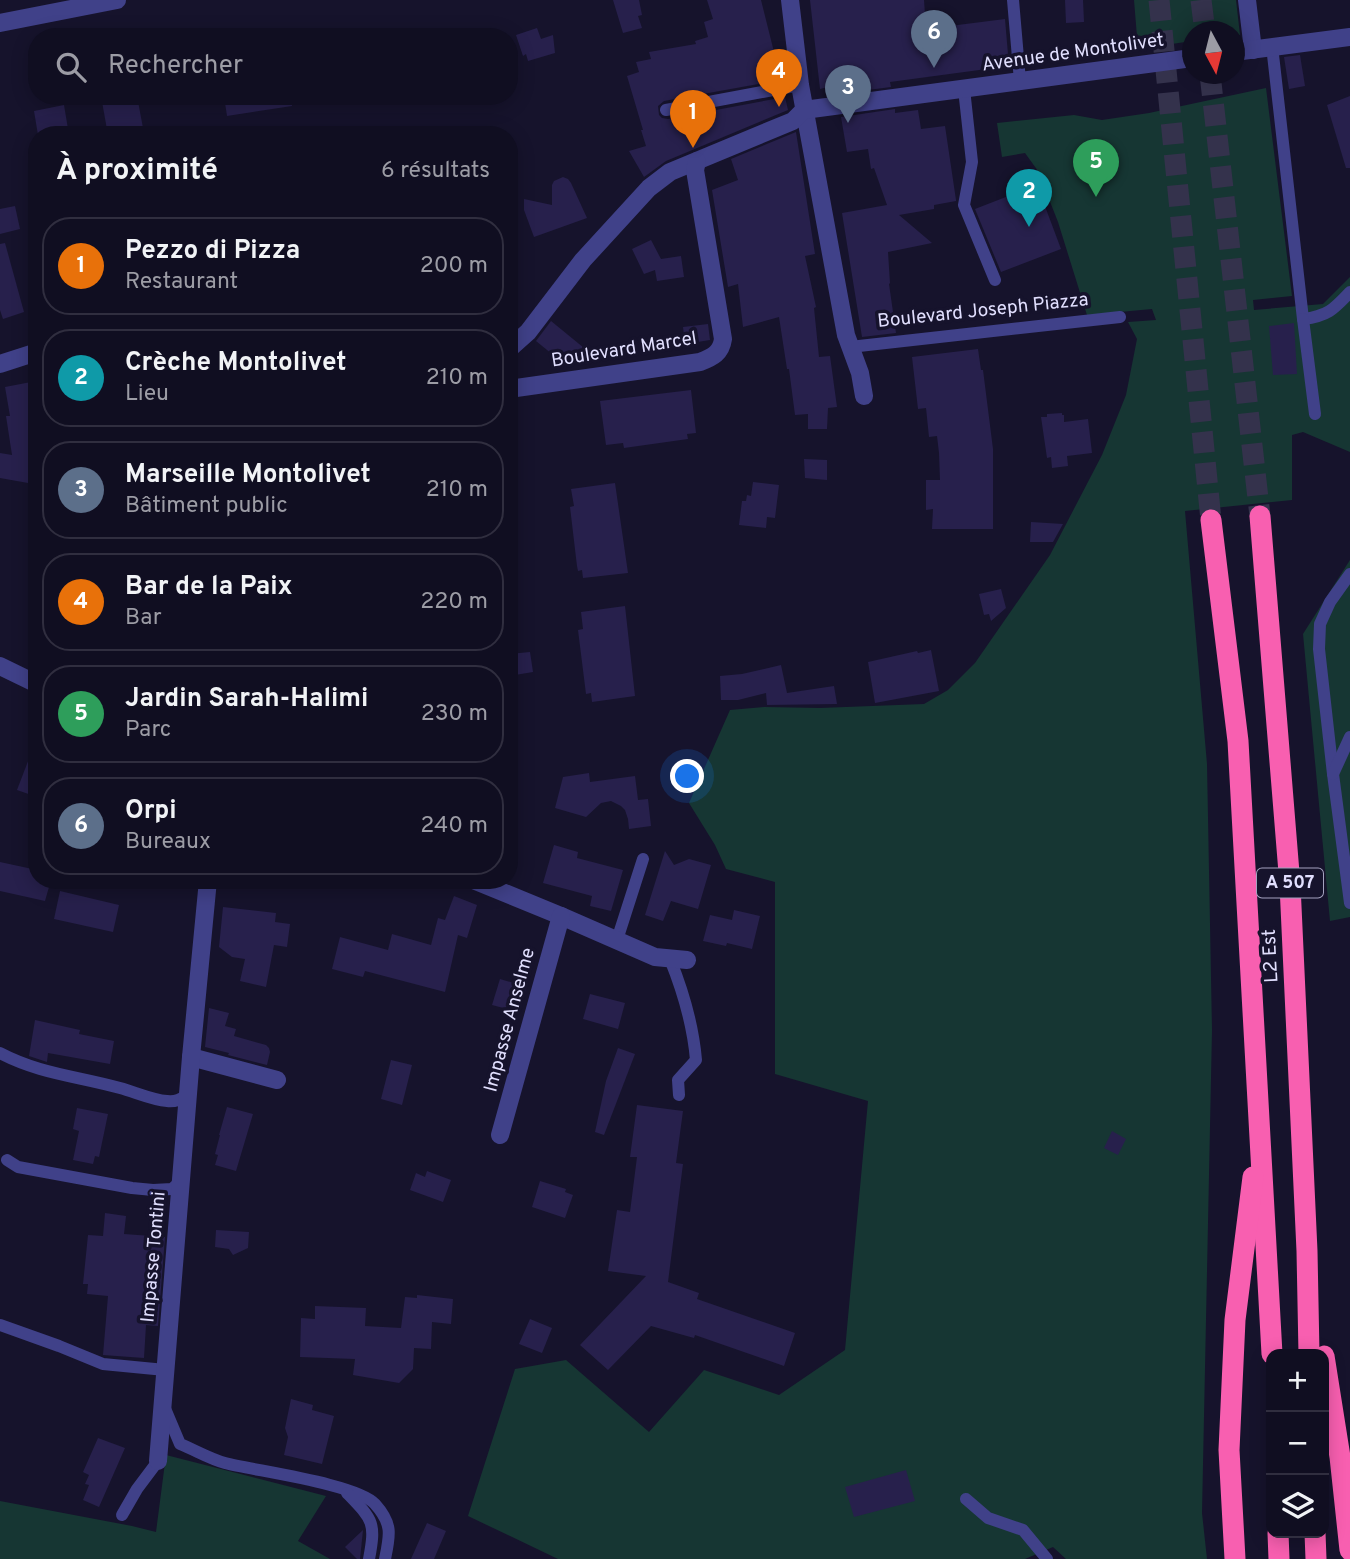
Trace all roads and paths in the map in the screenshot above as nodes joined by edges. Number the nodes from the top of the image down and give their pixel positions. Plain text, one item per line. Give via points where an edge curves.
1 (117, 0) edge
2 (790, 0) edge
3 (1013, 0) edge
4 (1247, 0) edge
5 (0, 23) edge
6 (1350, 37) edge
7 (1272, 46) junction
8 (1253, 50) junction
9 (1245, 51) edge
10 (1182, 59) edge
11 (1020, 81) junction
12 (800, 85) junction
13 (964, 89) junction
14 (666, 110) dead end
15 (804, 110) junction
16 (697, 161) junction
17 (995, 280) dead end
18 (1350, 292) edge
19 (1120, 317) dead end
20 (1303, 319) junction
21 (518, 341) edge
22 (850, 348) junction
23 (28, 355) edge
24 (0, 364) edge
25 (518, 388) edge
26 (864, 396) dead end
27 (1315, 414) dead end
28 (1260, 516) tunnel mouth
29 (1211, 520) tunnel mouth
30 (1350, 574) edge
31 (0, 666) edge
32 (28, 680) edge
33 (1350, 737) edge
34 (1333, 774) junction
35 (643, 859) dead end
36 (207, 889) edge
37 (495, 889) edge
38 (1350, 901) edge
39 (561, 916) junction
40 (617, 940) junction
41 (678, 960) joint
42 (0, 1053) edge
43 (191, 1057) junction
44 (278, 1080) dead end
45 (188, 1095) junction
46 (679, 1095) dead end
47 (1260, 1126) junction
48 (500, 1135) dead end
49 (7, 1160) dead end
50 (181, 1181) junction
51 (1307, 1251) junction
52 (0, 1325) edge
53 (1272, 1349) edge
54 (1309, 1349) edge
55 (1323, 1349) edge
56 (166, 1370) junction
57 (1329, 1387) edge
58 (163, 1402) junction
59 (158, 1461) joint
60 (342, 1488) junction
61 (966, 1499) dead end
62 (122, 1515) dead end
63 (1278, 1538) edge
64 (1315, 1538) edge
65 (1350, 1550) edge
66 (369, 1559) edge
67 (386, 1559) edge
68 (1047, 1559) edge
69 (1235, 1559) edge
70 (1279, 1559) edge
71 (1316, 1559) edge

1 - 5 street
2 - 12 street
3 - 11 lane
4 - 8 street
6 - 7 street
7 - 8 street
7 - 20 lane
8 - 9 street
10 - 11 street, Avenue de Montolivet
11 - 13 street, Avenue de Montolivet
12 - 14 lane
12 - 15 street
13 - 15 street, Avenue de Montolivet
13 - 17 lane via 972,162 964,205
15 - 16 street, Avenue de Montolivet via 793,121
15 - 22 street
16 - 21 street, Avenue de Montolivet via 670,172 649,188
16 - 25 street, Boulevard Marcel via 723,338 719,352 700,362
18 - 20 lane via 1328,313
19 - 22 lane, Boulevard Joseph Piazza
20 - 27 lane
22 - 26 street
23 - 24 street
28 - 51 highway, L2 Est / A 507 via 1290,884
29 - 47 highway, L2 Est / A 507 via 1238,741
30 - 34 lane via 1320,624
31 - 32 street
33 - 34 lane
34 - 38 lane
35 - 40 lane
36 - 43 street, Impasse Tontini
37 - 39 street
39 - 40 street
39 - 48 street, Impasse Anselme
40 - 41 street via 656,957
41 - 46 lane via 696,1060 678,1080
42 - 45 lane via 54,1074 166,1101
43 - 44 street
43 - 45 street, Impasse Tontini
45 - 50 street, Impasse Tontini
47 - 53 highway, L2 Est / A 507
47 - 69 highway via 1235,1320 1229,1450
49 - 50 lane via 18,1167 132,1188 172,1189
50 - 56 street, Impasse Tontini
51 - 54 highway, L2 Est / A 507
51 - 55 highway
52 - 56 lane via 103,1364
56 - 58 street, Impasse Tontini
57 - 65 highway
58 - 59 street, Impasse Tontini
58 - 60 lane via 180,1444 222,1462
59 - 62 lane
60 - 66 lane via 372,1522
60 - 67 lane via 373,1502 385,1518 390,1533
61 - 68 lane via 988,1518 1023,1530
63 - 70 highway
64 - 71 highway

